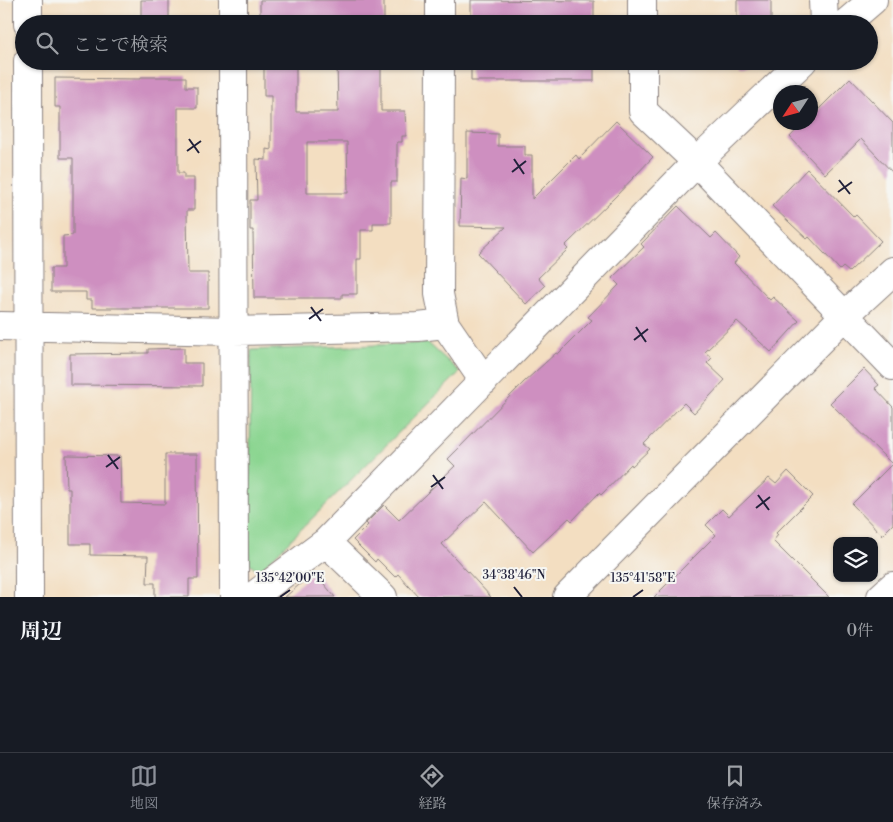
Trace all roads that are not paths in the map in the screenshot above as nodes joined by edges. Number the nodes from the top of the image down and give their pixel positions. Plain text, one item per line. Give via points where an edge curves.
1 (28, 0) edge
2 (233, 0) edge
3 (440, 0) edge
4 (642, 0) edge
5 (823, 0) edge
6 (873, 0) edge
7 (28, 15) edge
8 (233, 15) edge
9 (440, 15) edge
10 (642, 15) edge
11 (824, 15) edge
12 (856, 15) edge
13 (28, 70) edge
14 (233, 70) edge
15 (440, 70) edge
16 (643, 70) edge
17 (794, 70) edge
18 (697, 162) junction
19 (893, 271) edge
20 (844, 316) junction
21 (445, 324) junction
22 (0, 326) edge
23 (29, 326) junction
24 (233, 331) junction
25 (893, 366) edge
26 (484, 381) junction
27 (326, 542) junction
28 (893, 586) edge
29 (29, 597) edge
30 (234, 597) edge
31 (252, 597) edge
32 (382, 597) edge
33 (566, 597) edge
34 (881, 597) edge

1 - 7 street
2 - 8 street
3 - 9 street
4 - 10 street
5 - 11 street
6 - 12 street
13 - 23 street
14 - 24 street
15 - 21 street via 439,294
16 - 18 street via 644,111
17 - 18 street
18 - 20 street
18 - 26 street
19 - 20 street
20 - 25 street
20 - 33 street
21 - 24 street
21 - 26 street
22 - 23 street
23 - 24 street
23 - 29 street
24 - 30 street
26 - 27 street
27 - 31 street
27 - 32 street
28 - 34 street

